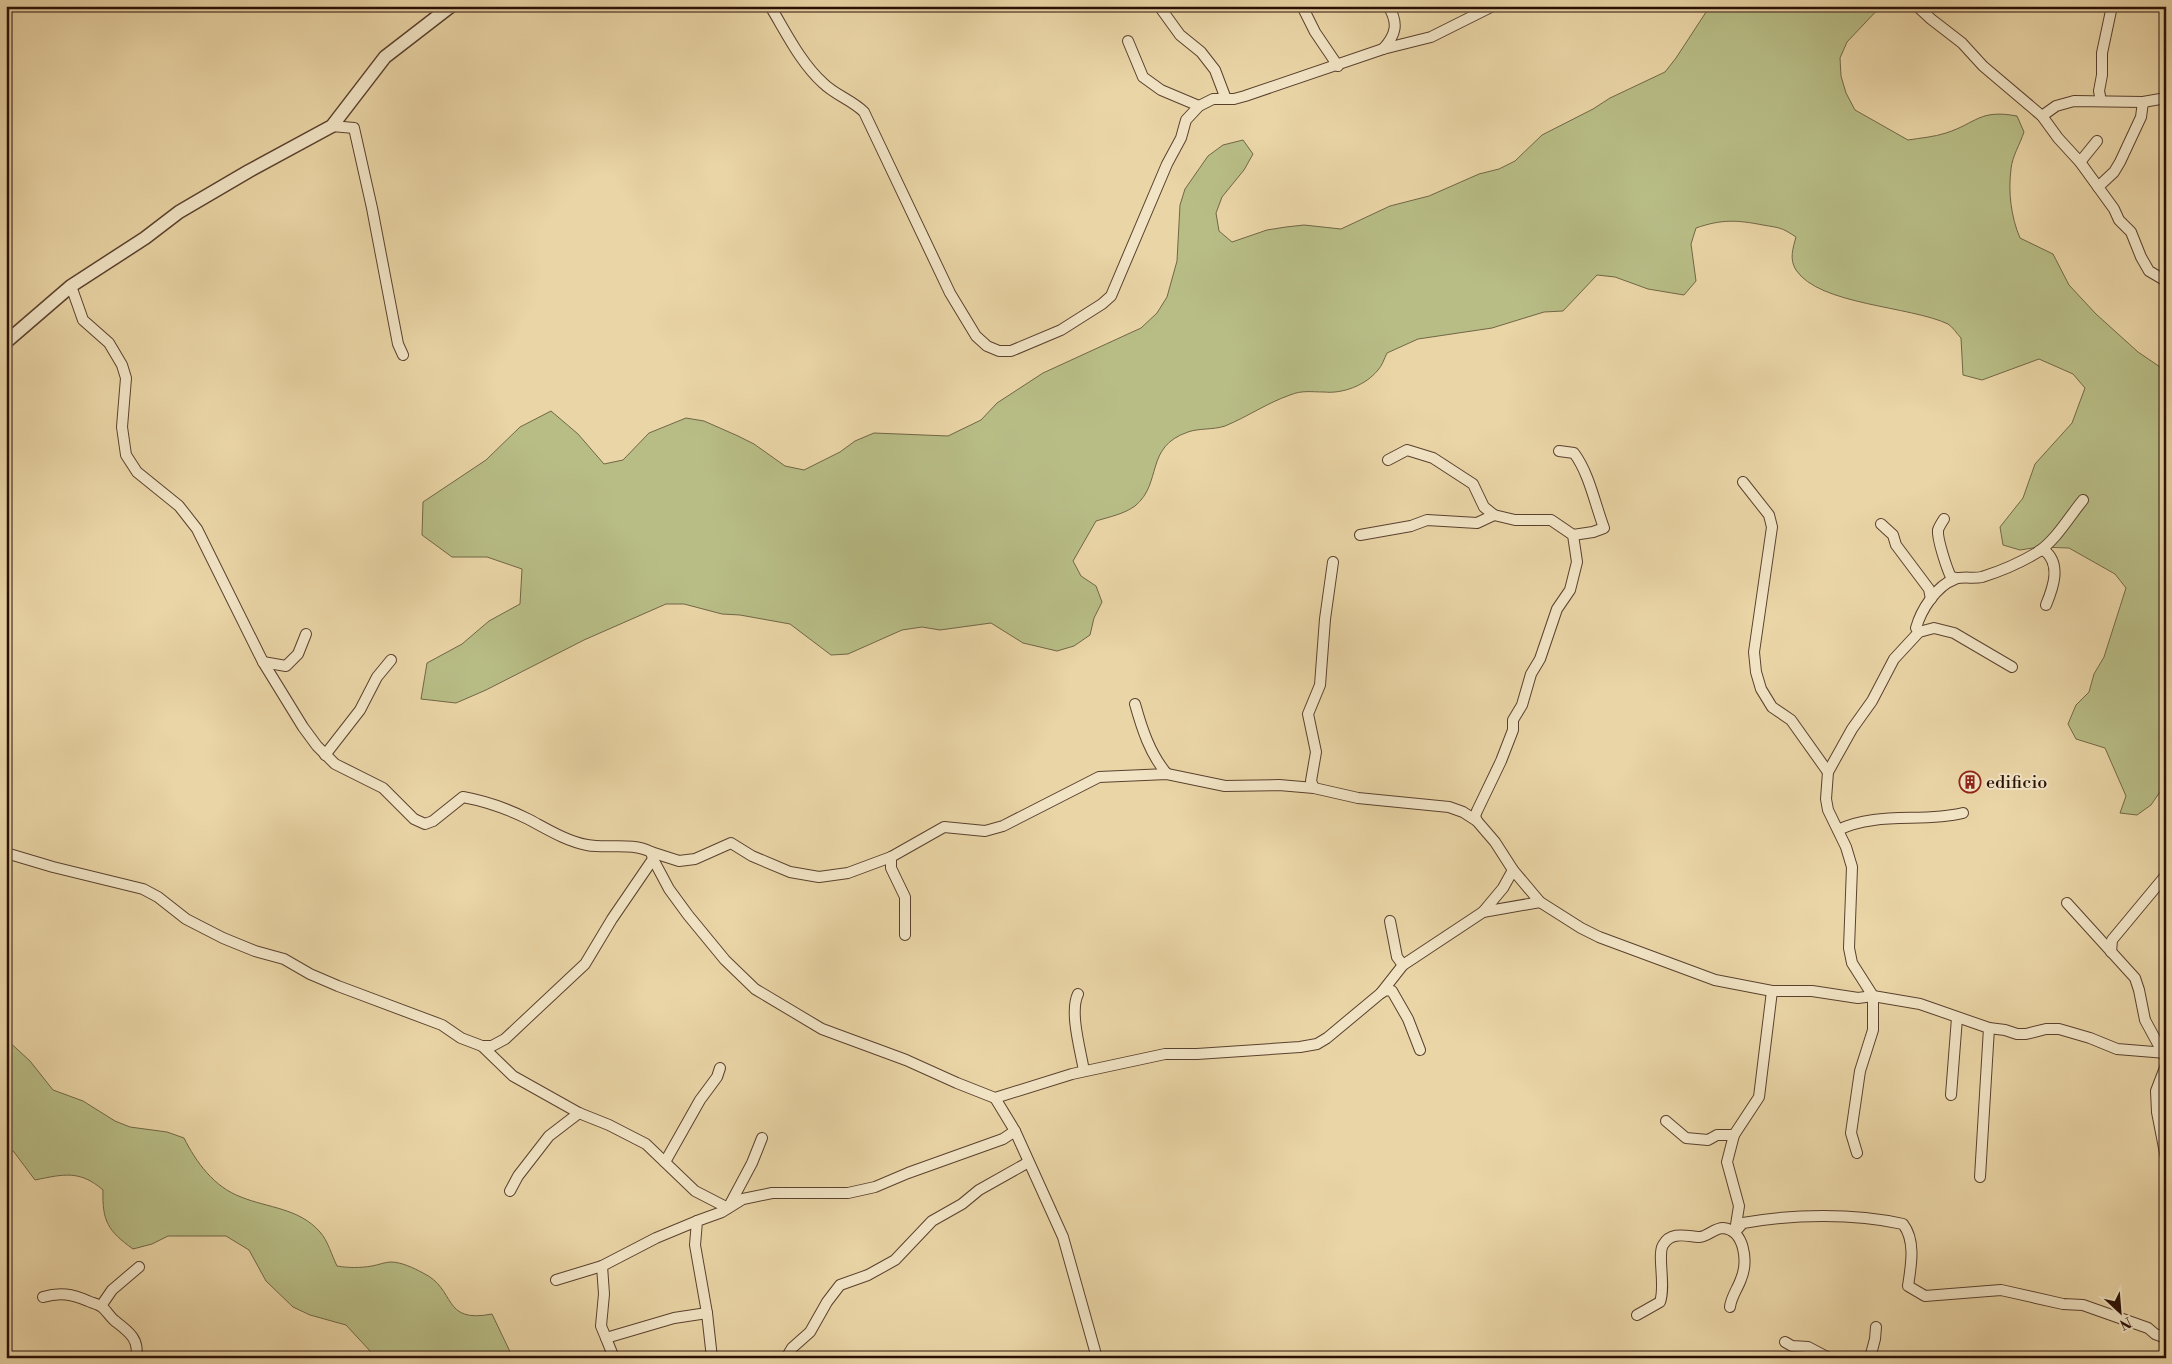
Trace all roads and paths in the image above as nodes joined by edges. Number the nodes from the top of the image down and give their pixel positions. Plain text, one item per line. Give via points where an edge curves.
1 (451, 6) edge
2 (770, 6) edge
3 (1159, 6) edge
4 (1302, 6) edge
5 (1388, 6) edge
6 (1493, 6) edge
7 (1917, 6) edge
8 (2112, 6) edge
9 (1128, 41) dead end
10 (1383, 49) junction
11 (1338, 66) junction
12 (2166, 98) edge
13 (1226, 99) junction
14 (2101, 101) junction
15 (2143, 102) junction
16 (1199, 106) junction
17 (2042, 116) junction
18 (332, 126) junction
19 (2097, 140) dead end
20 (2080, 162) junction
21 (2098, 188) junction
22 (2166, 281) edge
23 (71, 286) junction
24 (6, 342) edge
25 (403, 355) dead end
26 (1559, 451) dead end
27 (1388, 460) dead end
28 (1743, 482) dead end
29 (2083, 500) dead end
30 (1494, 515) junction
31 (1944, 519) dead end
32 (1881, 524) dead end
33 (1360, 535) dead end
34 (1573, 535) junction
35 (2039, 551) junction
36 (1333, 562) dead end
37 (1956, 578) junction
38 (1931, 599) junction
39 (2046, 605) dead end
40 (1919, 632) junction
41 (306, 634) dead end
42 (391, 660) dead end
43 (263, 662) junction
44 (2012, 667) dead end
45 (1134, 704) dead end
46 (325, 755) junction
47 (1828, 772) junction
48 (1167, 774) junction
49 (1314, 788) junction
50 (1963, 813) dead end
51 (1476, 821) junction
52 (1838, 830) junction
53 (6, 853) edge
54 (652, 856) junction
55 (891, 857) junction
56 (1513, 870) junction
57 (2166, 875) edge
58 (1540, 902) junction
59 (2067, 903) dead end
60 (1482, 912) junction
61 (1390, 921) dead end
62 (905, 935) dead end
63 (2111, 952) junction
64 (1404, 965) junction
65 (1772, 991) junction
66 (1381, 993) junction
67 (1078, 994) dead end
68 (1873, 996) junction
69 (1957, 1018) junction
70 (1989, 1028) junction
71 (482, 1046) junction
72 (1420, 1050) dead end
73 (2164, 1055) edge
74 (2166, 1065) edge
75 (720, 1068) dead end
76 (1084, 1071) junction
77 (1951, 1095) dead end
78 (995, 1098) junction
79 (579, 1113) junction
80 (1666, 1121) dead end
81 (1015, 1131) junction
82 (1734, 1135) junction
83 (762, 1138) dead end
84 (1857, 1153) dead end
85 (2166, 1158) edge
86 (665, 1162) junction
87 (1027, 1163) junction
88 (1980, 1177) dead end
89 (510, 1191) dead end
90 (728, 1208) junction
91 (697, 1221) junction
92 (1734, 1232) junction
93 (139, 1266) dead end
94 (602, 1266) junction
95 (556, 1280) dead end
96 (43, 1297) dead end
97 (100, 1306) junction
98 (1730, 1307) dead end
99 (707, 1312) junction
100 (1637, 1316) dead end
101 (1876, 1327) dead end
102 (606, 1338) junction
103 (2166, 1338) edge
104 (1785, 1342) dead end
105 (136, 1358) edge
106 (614, 1358) edge
107 (712, 1358) edge
108 (786, 1358) edge
109 (1097, 1358) edge
110 (1829, 1358) edge
111 (1870, 1358) edge

1 - 18 street via 385,57
2 - 16 street via 809,70 838,96 864,112 950,294 976,336 999,351 1011,351 1061,330 1110,296 1167,164 1182,138 1186,120
3 - 13 street via 1180,35 1216,70
4 - 11 street
5 - 10 street via 1396,21 1395,30 1392,40
6 - 10 street via 1431,37
7 - 17 street
8 - 14 street via 2102,53
9 - 16 street via 1143,76 1161,90
10 - 11 street
11 - 13 street
12 - 15 street
13 - 16 street via 1213,99
14 - 15 street
14 - 17 street via 2074,101 2056,106
15 - 21 street via 2141,117 2120,162
17 - 20 street
18 - 23 street via 179,212
18 - 25 street via 354,128 398,344
19 - 20 street
20 - 21 street
21 - 22 street via 2131,232 2149,271
23 - 24 street
23 - 43 street via 83,320 109,344 122,365 126,378 122,427 126,455 137,472 179,506 197,529
26 - 34 street via 1574,453 1583,466 1604,528
27 - 30 street via 1407,450 1433,458 1473,484 1484,507
28 - 47 street via 1769,515 1772,527 1754,652 1756,672 1761,689 1772,707 1791,720
29 - 35 street
30 - 33 street via 1477,523 1427,520
30 - 34 street via 1515,520 1551,520
31 - 37 street via 1938,530 1941,546 1951,577
32 - 38 street via 1893,535 1896,545 1929,589
34 - 51 street via 1577,562 1570,590 1557,609 1522,705 1513,720 1513,730 1501,761 1475,816
35 - 37 street via 2012,566 1979,578
35 - 39 street via 2048,553 2055,574
36 - 49 street via 1320,685 1308,714 1316,752
37 - 38 street
38 - 40 street via 1919,618 1916,628
40 - 44 street via 1934,628 1954,633
40 - 47 street via 1894,659
41 - 43 street via 298,654 286,666
42 - 46 street via 377,677 360,710
43 - 46 street via 303,727
45 - 48 street via 1142,731
46 - 54 street via 334,764 383,788 414,819 425,824 463,797 483,801 526,818 569,840 588,845 642,848
47 - 52 street via 1826,799
48 - 49 street via 1225,786
48 - 55 street via 1099,777 1003,826 985,831 944,827
49 - 51 street via 1358,798 1449,808
50 - 52 street via 1946,818 1904,817 1848,825
51 - 56 street via 1495,842
52 - 68 street via 1852,867 1849,948 1852,963
53 - 71 street via 143,889 186,919 223,938 442,1025 461,1038
54 - 55 street via 679,861 695,859 731,843 790,872 819,877 848,874
54 - 71 street via 585,964 505,1039 492,1046
54 - 78 street via 688,915 725,960 755,989 822,1028
55 - 62 street via 891,868 905,897
56 - 58 street
56 - 60 street via 1503,888
57 - 63 street via 2112,940
58 - 60 street
58 - 65 street via 1599,937 1715,980
59 - 63 street
60 - 64 street
61 - 64 street via 1397,957
63 - 73 street via 2134,978 2145,1020
64 - 66 street
65 - 68 street via 1812,991 1858,998
65 - 82 street via 1759,1097
66 - 72 street via 1392,991
66 - 76 street via 1317,1044 1165,1054
67 - 76 street via 1076,1026
68 - 69 street via 1920,1004
68 - 84 street via 1873,1030 1860,1071 1851,1133
69 - 70 street
69 - 77 street
70 - 73 street via 2026,1034 2059,1029 2117,1049
70 - 88 street
71 - 79 street via 513,1076
74 - 85 street via 2156,1091
75 - 86 street
76 - 78 street
78 - 81 street
79 - 86 street via 646,1144
79 - 89 street via 549,1136
80 - 82 street via 1686,1138 1708,1140 1718,1135
81 - 87 street
81 - 90 street via 1003,1139 875,1187 848,1193 772,1193 743,1199
82 - 92 street via 1727,1162 1739,1206
83 - 90 street
86 - 90 street via 695,1191
87 - 108 street via 932,1221 896,1260 840,1285 810,1332
87 - 109 street via 1063,1237
90 - 91 street
91 - 94 street
91 - 99 street via 695,1245
92 - 98 street via 1741,1241 1744,1268
92 - 100 street via 1720,1228 1700,1238 1679,1234 1665,1242 1662,1246 1660,1302
92 - 103 street via 1743,1223 1770,1218 1840,1217 1903,1224 1909,1232 1912,1265 1908,1286 1925,1296 2000,1290 2062,1304 2083,1305 2148,1328
93 - 97 street via 112,1290
94 - 95 street
94 - 102 street via 601,1326
96 - 97 street via 65,1294
97 - 105 street via 135,1339
99 - 102 street
99 - 107 street
101 - 111 street
102 - 106 street
104 - 110 street via 1808,1347

